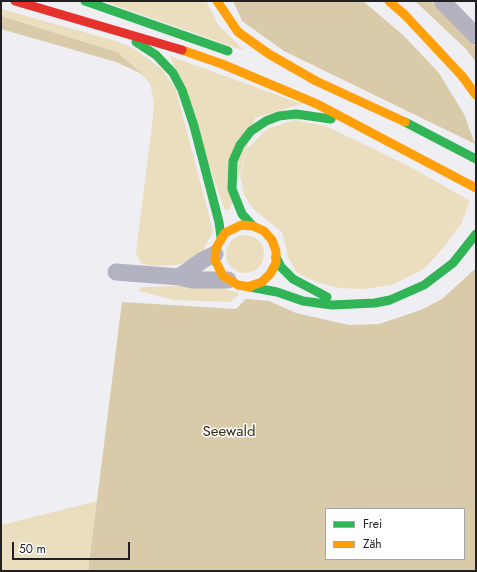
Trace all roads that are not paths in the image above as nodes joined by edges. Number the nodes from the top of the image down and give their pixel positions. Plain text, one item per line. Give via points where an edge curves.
1 (15, 1) edge
2 (85, 1) edge
3 (217, 1) edge
4 (389, 1) edge
5 (442, 1) edge
6 (82, 21) junction
7 (476, 36) edge
8 (236, 54) dead end
9 (272, 67) dead end
10 (316, 81) junction
11 (476, 95) edge
12 (396, 146) junction
13 (476, 159) edge
14 (476, 188) edge
15 (253, 226) junction
16 (476, 234) edge
17 (221, 237) junction
18 (215, 254) junction
19 (276, 257) junction
20 (116, 272) dead end
21 (179, 276) junction
22 (228, 280) junction
23 (250, 286) junction
24 (345, 305) junction

1 - 6 main road
2 - 8 main road
3 - 10 main road via 238,32 269,54
4 - 11 main road via 462,76
5 - 7 street
6 - 12 main road via 156,41 222,64 318,104
6 - 17 main road via 140,44 156,55 173,73 182,90 194,126
9 - 10 main road
10 - 13 main road via 415,126
12 - 14 main road
12 - 15 main road via 336,120 316,115 296,114 266,121 251,131 240,145 233,161 232,189 242,214
15 - 17 main road via 236,227
15 - 19 main road via 264,231 272,240
16 - 24 main road via 466,250 453,263 424,285 390,300
17 - 18 main road
18 - 21 street
18 - 22 main road via 217,266
19 - 23 main road via 274,269 266,278
19 - 24 main road via 281,267 293,279
20 - 21 street
21 - 22 street via 192,280
22 - 23 main road via 238,285
23 - 24 main road via 303,301

